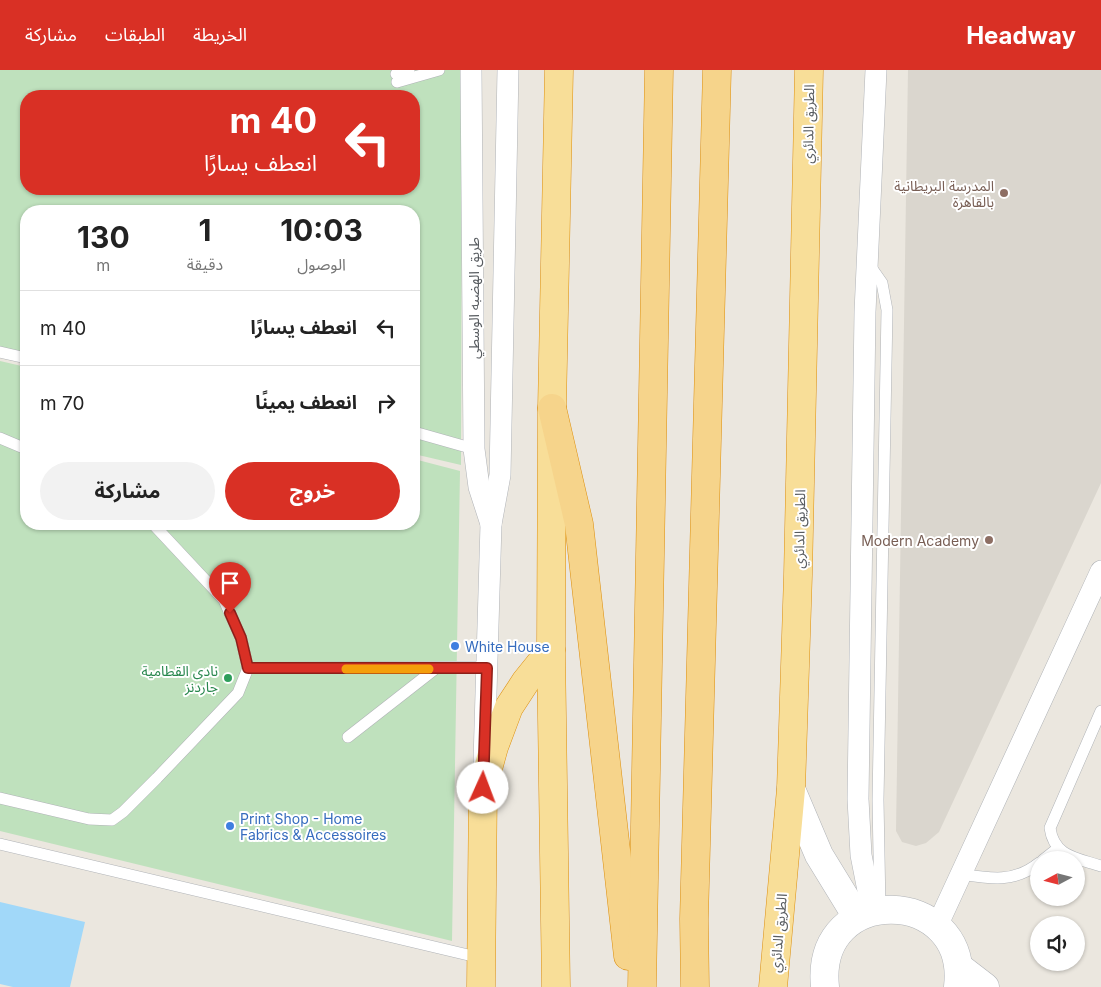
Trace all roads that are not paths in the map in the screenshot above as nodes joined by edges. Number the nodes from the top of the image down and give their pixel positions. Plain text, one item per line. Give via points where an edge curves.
1 (409, 70) edge
2 (439, 70) edge
3 (471, 70) edge
4 (508, 70) edge
5 (559, 70) edge
6 (659, 70) edge
7 (716, 70) edge
8 (809, 70) edge
9 (876, 70) edge
10 (866, 261) junction
11 (0, 352) edge
12 (20, 357) edge
13 (552, 408) junction
14 (420, 434) edge
15 (0, 438) edge
16 (863, 443) junction
17 (886, 443) junction
18 (20, 446) edge
19 (474, 449) junction
20 (491, 524) junction
21 (159, 530) edge
22 (861, 557) junction
23 (884, 557) junction
24 (1101, 571) edge
25 (551, 650) junction
26 (248, 668) junction
27 (487, 668) junction
28 (435, 669) junction
29 (1101, 711) edge
30 (348, 736) dead end
31 (483, 788) junction
32 (791, 789) junction
33 (0, 798) edge
34 (0, 844) edge
35 (1057, 849) junction
36 (1054, 851) edge
37 (1101, 866) edge
38 (1030, 869) edge
39 (961, 874) junction
40 (869, 912) junction
41 (937, 926) junction
42 (481, 958) junction
43 (958, 977) edge
44 (481, 987) edge
45 (556, 987) edge
46 (632, 987) edge
47 (642, 987) edge
48 (695, 987) edge
49 (773, 987) edge
50 (825, 987) edge
51 (985, 987) edge

1 - 2 lane via 396,78
3 - 19 street, طريق الهضبه الوسطي
4 - 20 street, طريق الهضبه الوسطي via 500,475
5 - 13 highway
6 - 47 highway
7 - 48 highway via 694,919
8 - 32 highway, الطريق الدائري
9 - 10 street
10 - 16 street
10 - 17 lane via 882,282 885,294
11 - 12 lane
13 - 25 highway
13 - 46 highway via 579,524
14 - 19 lane
15 - 18 lane
16 - 17 lane
16 - 22 street
17 - 23 lane
19 - 20 street, طريق الهضبه الوسطي via 479,488
20 - 27 street, طريق الهضبه الوسطي
21 - 26 lane via 224,600 241,638
22 - 23 lane
22 - 40 street via 858,808
23 - 40 lane via 878,800
24 - 39 street
25 - 31 highway via 509,707
25 - 45 highway
26 - 28 lane
26 - 33 lane via 238,693 112,820 89,819
27 - 28 lane
27 - 31 street, طريق الهضبه الوسطي
28 - 30 lane
29 - 35 lane via 1050,828
31 - 42 highway
32 - 40 street via 819,855
32 - 49 highway, الطريق الدائري
34 - 42 lane
35 - 36 lane
35 - 37 lane
38 - 39 lane via 1006,879 992,880
39 - 41 street
40 - 41 street via 902,909
40 - 50 street via 840,932 829,950 824,972
41 - 43 street via 952,947
42 - 44 highway
43 - 51 street

